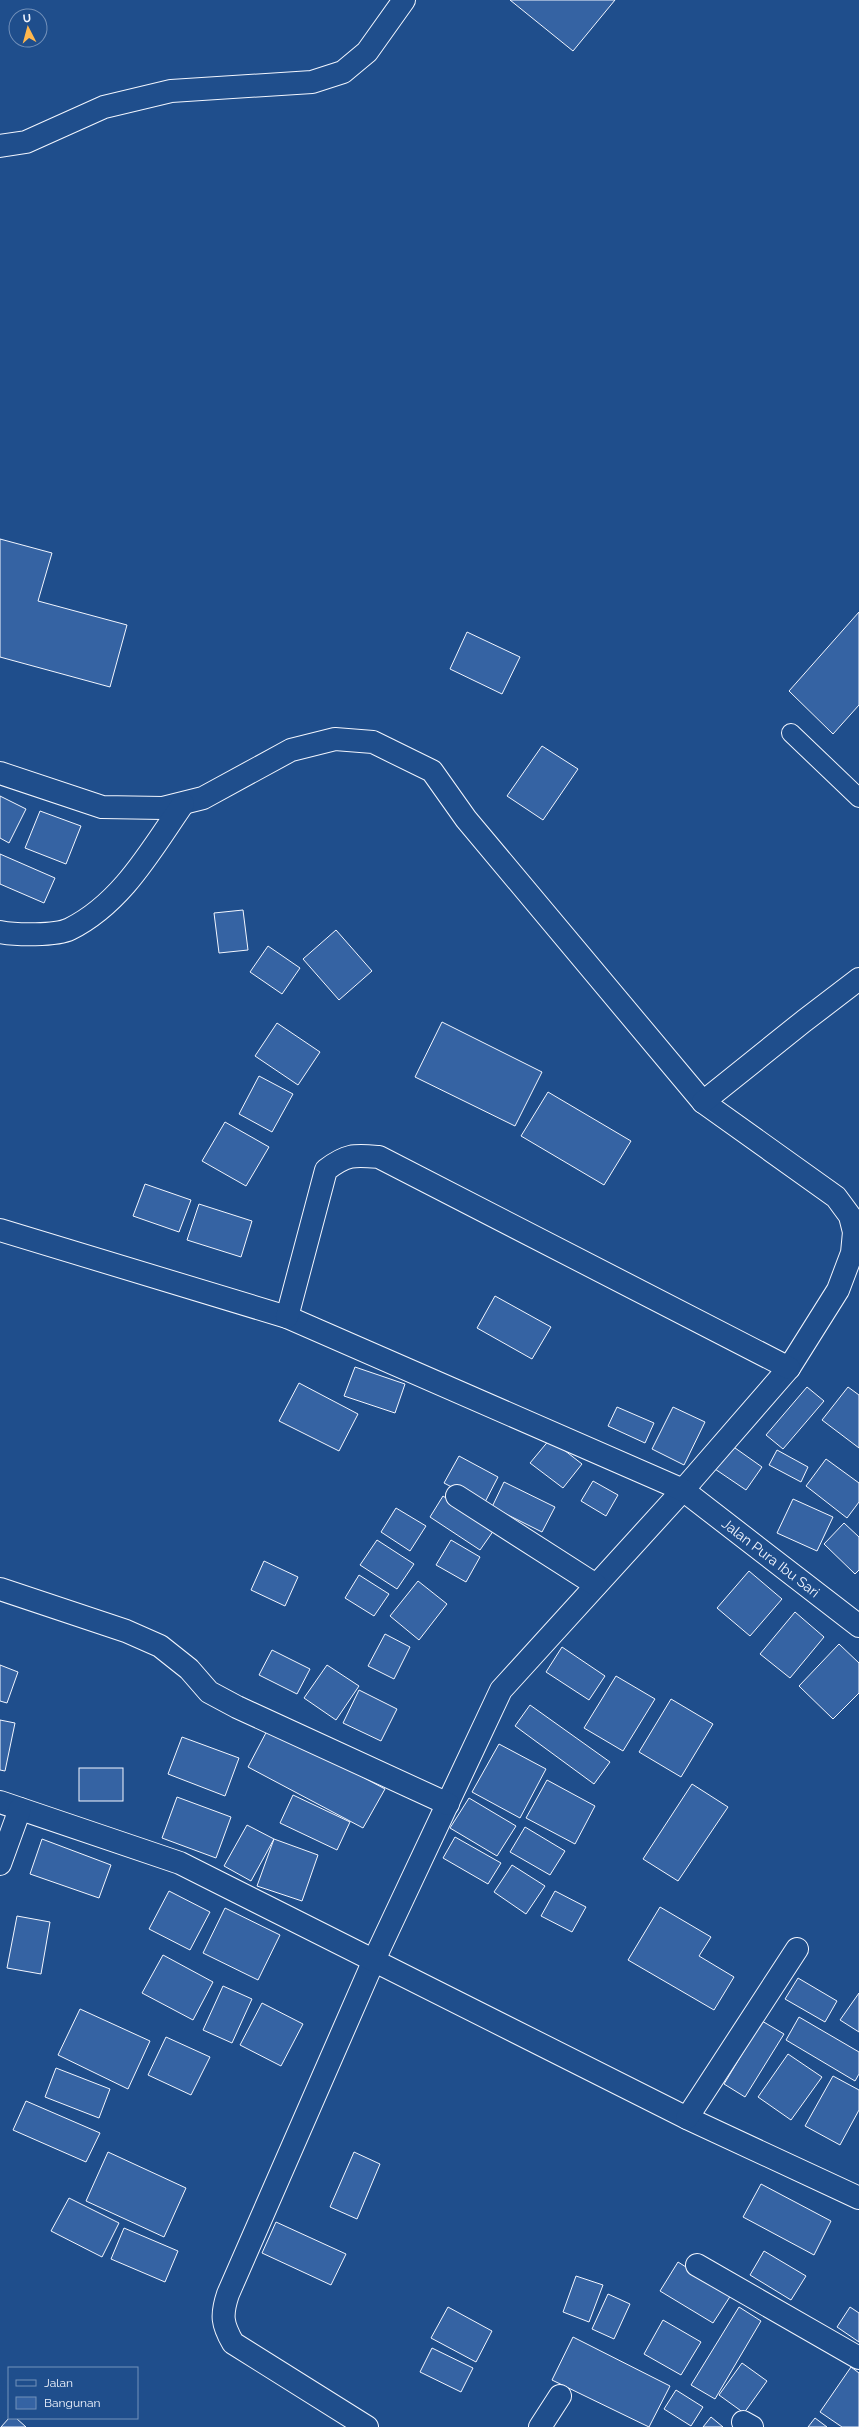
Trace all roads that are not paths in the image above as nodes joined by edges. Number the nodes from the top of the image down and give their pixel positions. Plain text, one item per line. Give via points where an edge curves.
1 (404, 0) edge
2 (0, 146) edge
3 (791, 733) dead end
4 (0, 773) edge
5 (859, 798) edge
6 (183, 804) junction
7 (0, 932) edge
8 (859, 979) edge
9 (703, 1102) junction
10 (0, 1230) edge
11 (287, 1317) junction
12 (789, 1368) junction
13 (684, 1490) junction
14 (457, 1496) dead end
15 (596, 1585) junction
16 (0, 1589) edge
17 (859, 1626) edge
18 (0, 1802) edge
19 (448, 1804) junction
20 (20, 1809) junction
21 (0, 1864) edge
22 (798, 1949) dead end
23 (374, 1960) junction
24 (687, 2118) junction
25 (859, 2198) edge
26 (697, 2265) dead end
27 (859, 2358) edge
28 (560, 2396) dead end
29 (367, 2427) edge
30 (540, 2427) edge

1 - 2 street via 367,52 343,72 312,82 171,92 104,107 26,142
3 - 5 lane
4 - 6 street via 102,807 163,808
6 - 7 street via 132,879 100,910 68,930 17,936
6 - 9 street via 203,798 291,750 335,739 373,742 432,771 466,819
8 - 9 street
9 - 12 street via 836,1197 850,1216 854,1232 852,1253 838,1290
10 - 11 street, Jalan Pura Ibu Sari
11 - 12 street via 326,1170 342,1158 354,1155 379,1158
11 - 13 street, Jalan Pura Ibu Sari
12 - 13 street
13 - 15 street
13 - 17 street, Jalan Pura Ibu Sari
14 - 15 street
15 - 19 street via 501,1690
16 - 19 street via 126,1631 160,1646 190,1669 209,1692
18 - 20 street
19 - 23 street
20 - 21 street
20 - 23 street via 180,1864
22 - 24 street
23 - 24 street
23 - 29 street via 223,2310 225,2329 234,2343
24 - 25 street
26 - 27 street
28 - 30 street

